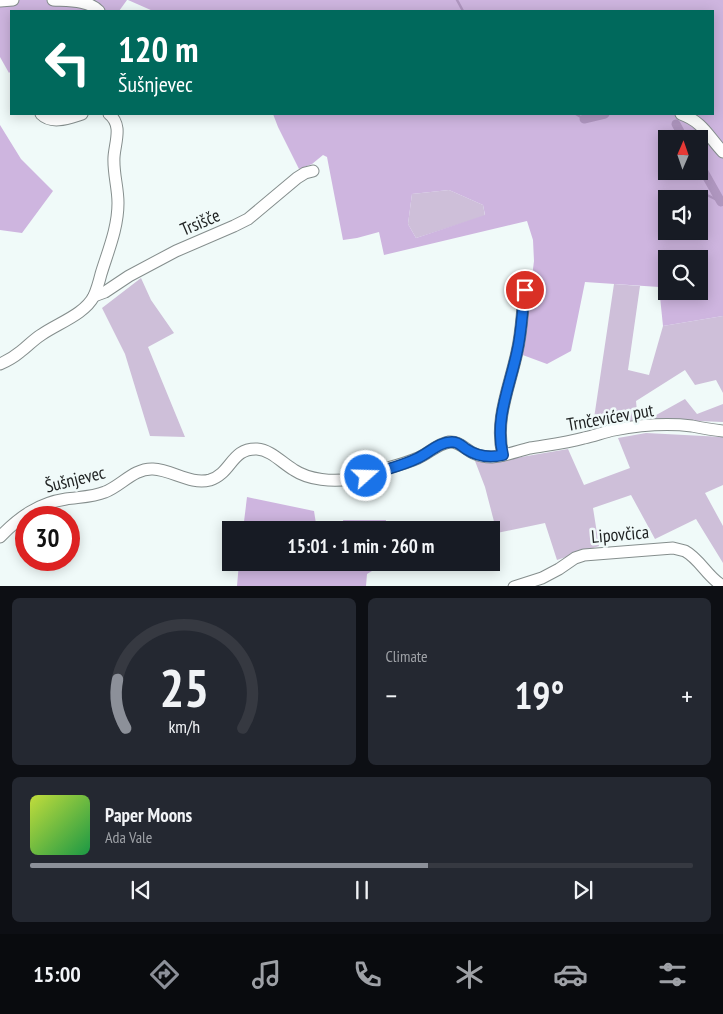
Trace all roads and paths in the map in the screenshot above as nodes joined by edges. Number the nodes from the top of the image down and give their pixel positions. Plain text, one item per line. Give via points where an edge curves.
1 (13, 0) edge
2 (52, 0) edge
3 (0, 2) edge
4 (98, 10) edge
5 (42, 115) edge
6 (79, 115) edge
7 (110, 115) edge
8 (684, 115) edge
9 (723, 152) edge
10 (313, 171) dead end
11 (525, 290) dead end
12 (94, 296) junction
13 (0, 364) edge
14 (723, 431) edge
15 (503, 455) junction
16 (0, 537) edge
17 (514, 586) edge
18 (723, 586) edge

1 - 3 street
2 - 4 street via 88,3
5 - 6 street via 56,120
7 - 12 street via 118,132 114,170 118,209 111,245
8 - 9 street via 703,128
10 - 12 street, Trsišče via 297,178 248,219 176,251
11 - 15 street via 521,334 501,418
12 - 13 street via 80,311
14 - 15 street, Trnčevićev put via 679,425 647,425
15 - 16 street, Šušnjevec via 479,456 450,442 366,476 330,480 299,473 266,451 248,450 235,457 223,473 209,480 192,480 146,469 104,493 46,503 30,510
17 - 18 street, Lipovčica via 542,578 584,555 674,548 685,552

